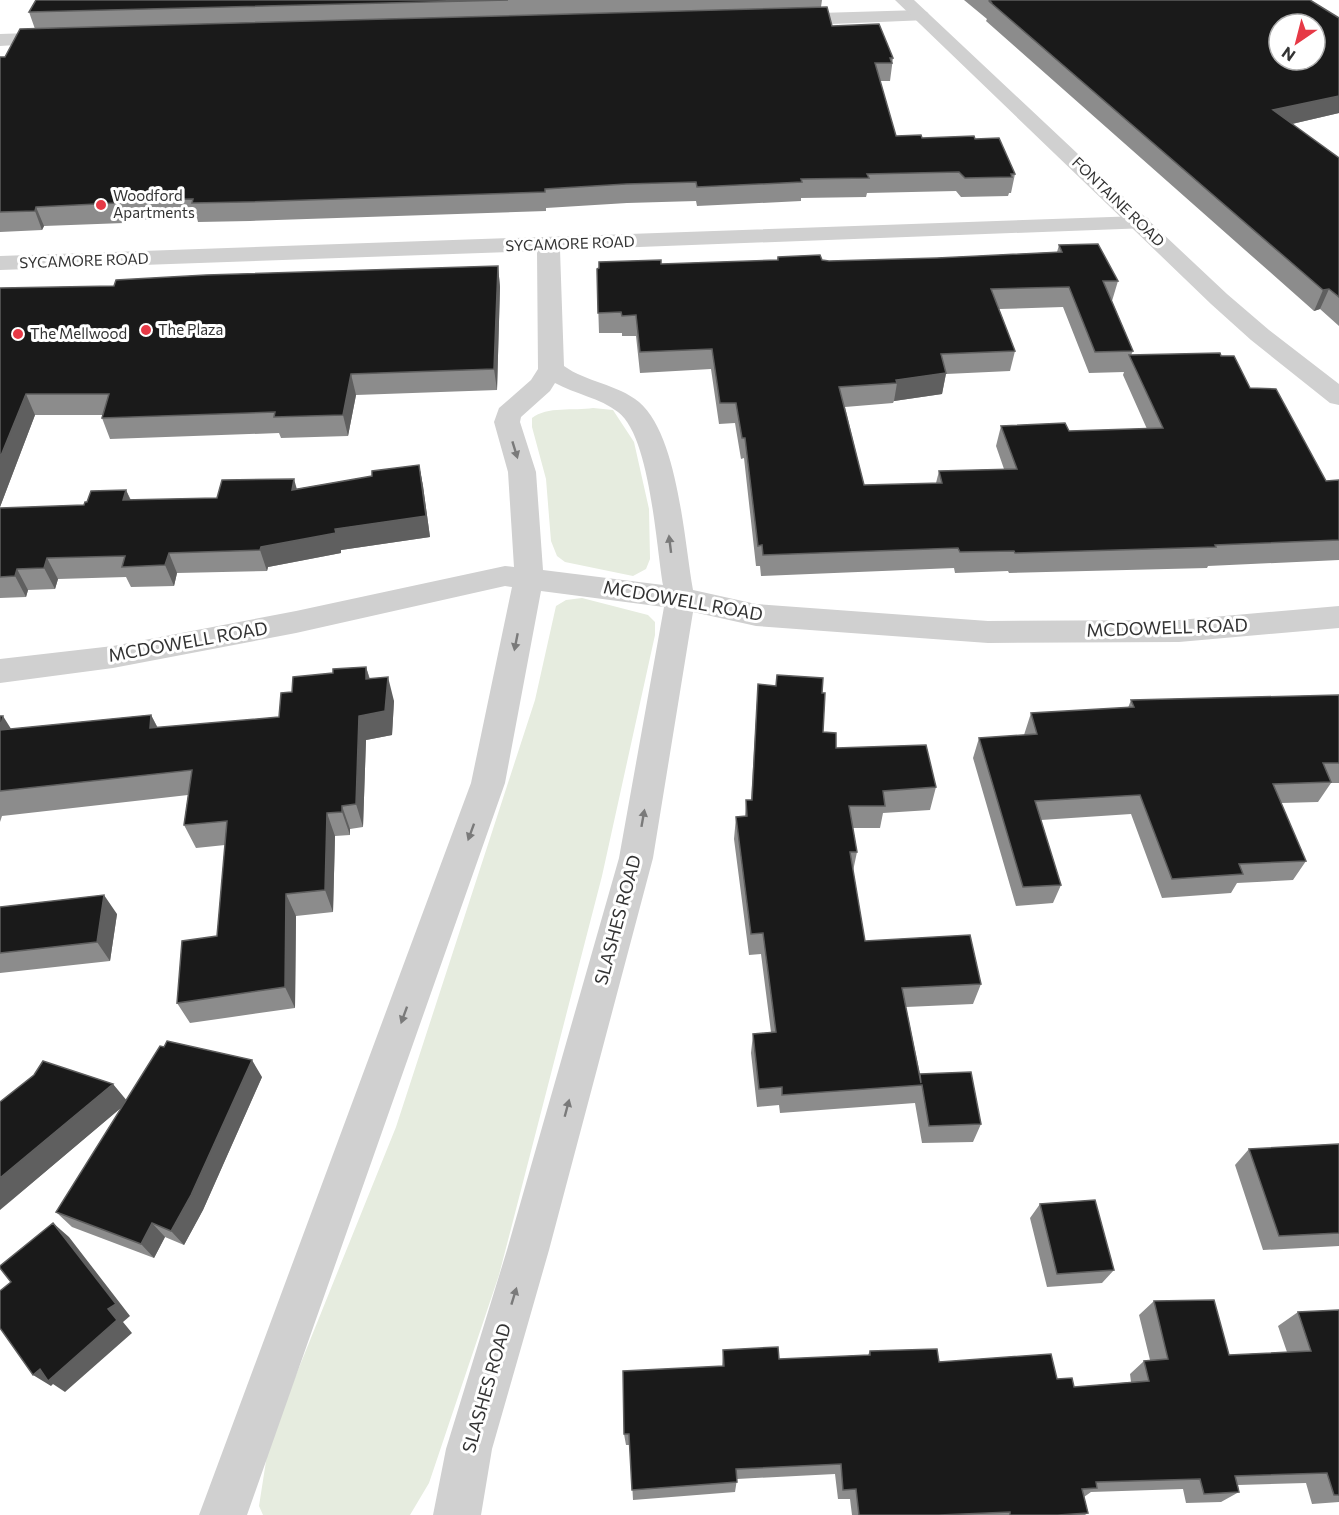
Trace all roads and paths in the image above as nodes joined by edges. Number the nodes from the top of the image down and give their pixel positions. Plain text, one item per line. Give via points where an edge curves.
1 (904, 0) edge
2 (921, 16) junction
3 (766, 20) edge
4 (72, 38) edge
5 (0, 40) edge
6 (1140, 223) junction
7 (548, 245) junction
8 (0, 264) edge
9 (551, 369) junction
10 (609, 397) junction
11 (1339, 397) edge
12 (516, 406) junction
13 (529, 578) junction
14 (680, 598) junction
15 (1339, 617) edge
16 (0, 671) edge
17 (223, 1515) edge
18 (457, 1515) edge

1 - 2 street, FONTAINE ROAD
2 - 3 street
2 - 6 street, FONTAINE ROAD
4 - 5 street
6 - 7 street, SYCAMORE ROAD
6 - 11 street, FONTAINE ROAD via 1260,335
7 - 8 street, SYCAMORE ROAD
7 - 9 street
9 - 10 street, SLASHES ROAD
9 - 12 street via 541,385
10 - 12 street via 586,393 547,397
14 -> 10 street, SLASHES ROAD via 651,439 631,408
12 -> 13 street via 508,414 507,422 522,472
13 - 14 street, MCDOWELL ROAD
13 - 16 street, MCDOWELL ROAD via 478,580 113,657
13 -> 17 street via 488,783
14 - 15 street, MCDOWELL ROAD via 756,615 988,632 1179,631
18 -> 14 street, SLASHES ROAD via 468,1449 528,1250 636,858

